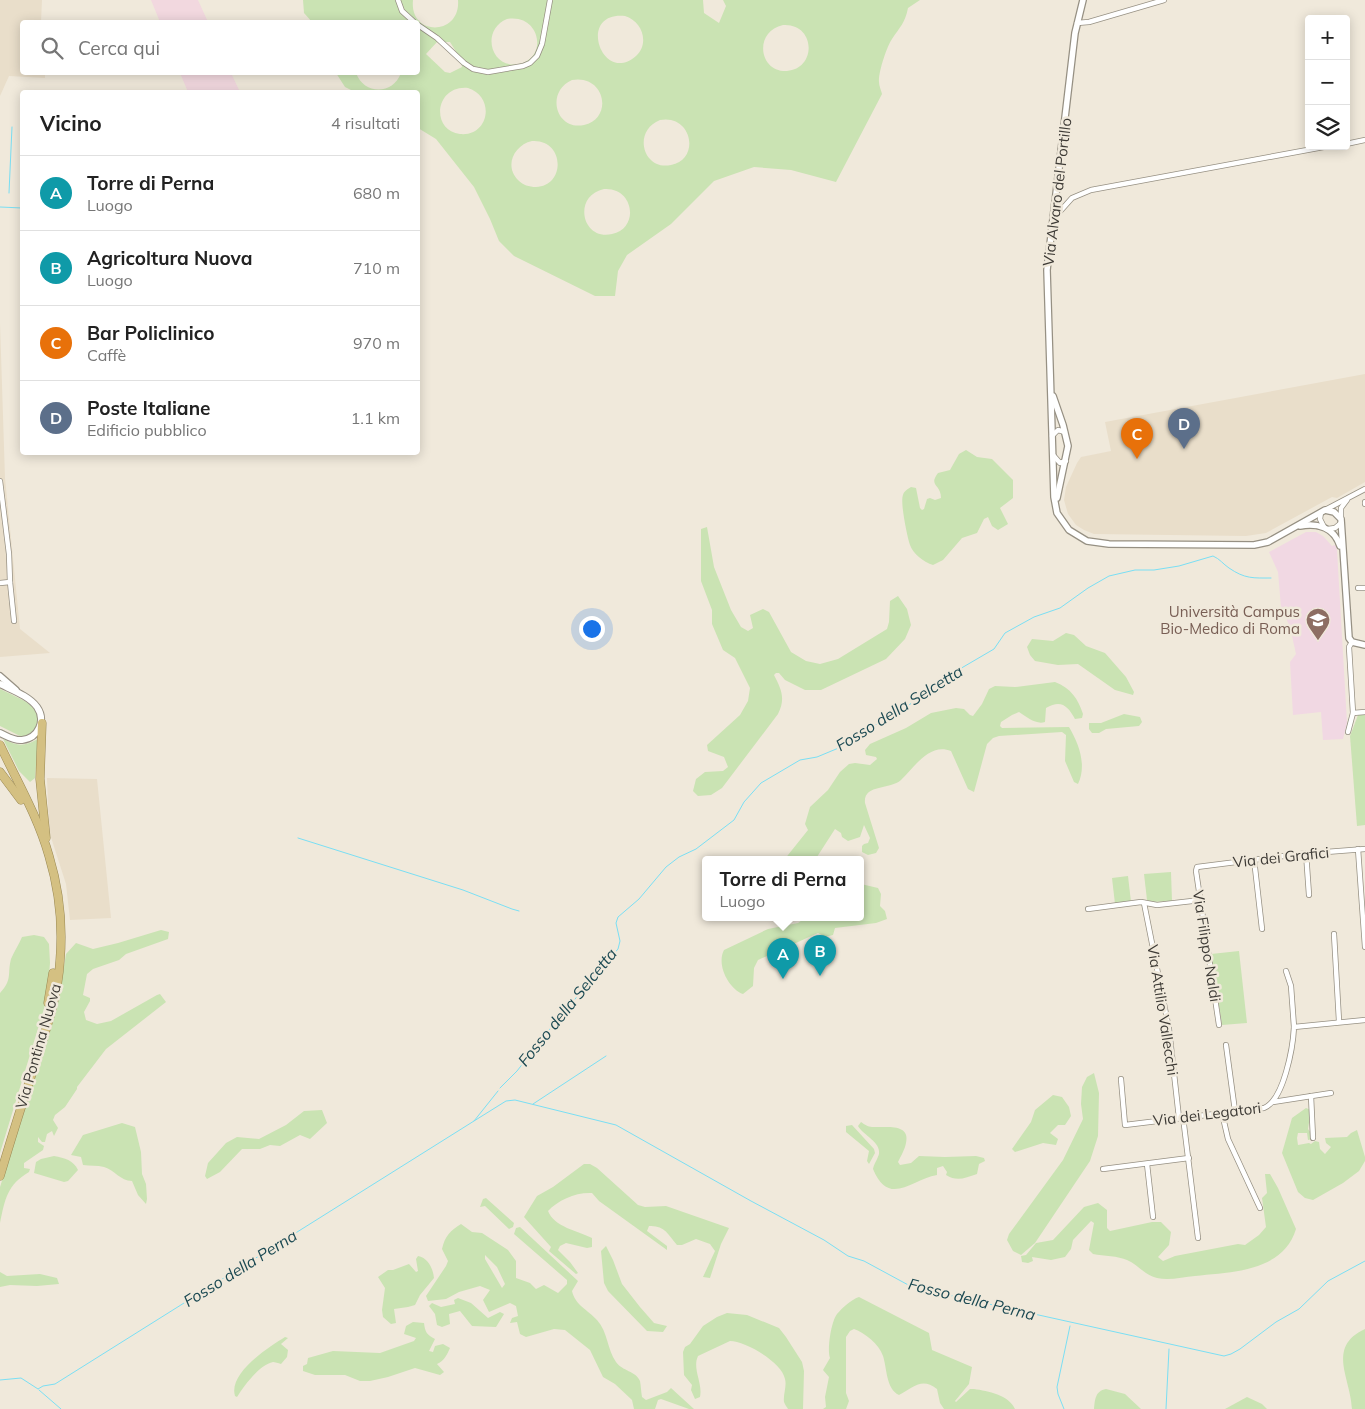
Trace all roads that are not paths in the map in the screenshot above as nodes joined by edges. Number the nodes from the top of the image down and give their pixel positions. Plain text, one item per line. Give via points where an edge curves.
1 (398, 0) edge
2 (550, 0) edge
3 (1083, 0) edge
4 (1164, 0) edge
5 (412, 20) edge
6 (1077, 23) junction
7 (420, 26) edge
8 (1365, 140) edge
9 (1350, 143) edge
10 (1307, 150) edge
11 (1054, 218) junction
12 (1051, 384) junction
13 (1065, 432) junction
14 (1052, 436) junction
15 (1053, 454) junction
16 (1066, 460) junction
17 (0, 481) edge
18 (1365, 489) edge
19 (0, 497) edge
20 (1350, 497) junction
21 (1055, 505) junction
22 (1323, 511) junction
23 (1341, 521) junction
24 (1295, 527) junction
25 (1326, 528) junction
26 (1343, 554) junction
27 (10, 582) junction
28 (0, 583) edge
29 (1358, 588) dead end
30 (1365, 588) edge
31 (14, 621) dead end
32 (1352, 642) junction
33 (1365, 644) edge
34 (0, 676) edge
35 (0, 684) edge
36 (23, 696) junction
37 (1365, 712) edge
38 (1353, 713) junction
39 (42, 720) junction
40 (1348, 732) dead end
41 (0, 733) edge
42 (0, 745) edge
43 (0, 756) edge
44 (0, 772) edge
45 (22, 800) junction
46 (1358, 849) junction
47 (1365, 849) edge
48 (49, 854) junction
49 (1306, 854) junction
50 (1254, 859) junction
51 (1197, 867) joint
52 (1309, 895) dead end
53 (1200, 900) junction
54 (1144, 903) junction
55 (1088, 909) dead end
56 (1262, 929) dead end
57 (1334, 934) dead end
58 (1365, 947) edge
59 (1286, 971) dead end
60 (1365, 1020) edge
61 (1340, 1021) junction
62 (1219, 1025) dead end
63 (1294, 1028) junction
64 (1226, 1046) dead end
65 (1121, 1079) dead end
66 (1331, 1093) dead end
67 (1311, 1096) junction
68 (1273, 1102) junction
69 (1235, 1111) junction
70 (1222, 1113) junction
71 (1182, 1118) junction
72 (1313, 1138) dead end
73 (1188, 1158) junction
74 (0, 1160) edge
75 (1147, 1164) junction
76 (1103, 1169) dead end
77 (0, 1176) edge
78 (1260, 1208) dead end
79 (1153, 1217) dead end
80 (1198, 1238) dead end

1 - 5 street via 402,11
2 - 7 street via 542,44 537,56 523,66 488,72 474,69
3 - 6 street, Via Alvaro del Portillo
4 - 6 street
6 - 11 street, Via Alvaro del Portillo
8 - 9 street
10 - 11 street via 1091,190 1072,198
11 - 12 street, Via Alvaro del Portillo via 1047,277
12 - 13 street, Via Alvaro del Portillo
12 - 14 street, Via Alvaro del Portillo
13 - 14 street via 1058,430
13 - 16 street, Via Alvaro del Portillo
14 - 15 street, Via Alvaro del Portillo
15 - 16 street via 1060,463
15 - 21 street, Via Alvaro del Portillo
16 - 21 street, Via Alvaro del Portillo
17 - 19 street
18 - 20 street
19 - 27 street
20 - 22 street
20 - 23 street via 1342,506
21 - 24 street via 1069,530 1095,543 1254,545 1268,542
22 - 23 street via 1336,513
22 - 24 street
22 - 25 street via 1320,519
23 - 25 street via 1336,528
23 - 26 street
24 - 25 street via 1313,525
25 - 26 street via 1339,542
26 - 32 street via 1348,638
27 - 28 street
27 - 31 street
29 - 30 street
32 - 33 street
32 - 38 street
34 - 36 street
35 - 36 main road
36 - 39 main road via 35,705
37 - 38 street
38 - 40 street
39 - 41 main road via 36,733 25,740 15,740
39 - 48 highway via 40,798
42 - 48 highway, Via Pontina Nuova
43 - 45 highway, Via Pontina Nuova
44 - 45 highway
45 - 74 highway, Via Pontina Nuova via 44,856 51,888 55,962 50,997
46 - 47 street, Via dei Grafici
46 - 49 street, Via dei Grafici
46 - 58 street
48 - 77 highway, Via Pontina Nuova via 60,914 56,994
49 - 50 street, Via dei Grafici
49 - 52 street
50 - 51 street, Via dei Grafici
50 - 56 street
51 - 53 street, Via Filippo Naldi
53 - 54 street via 1157,905
53 - 62 street, Via Filippo Naldi
54 - 55 street
54 - 71 street, Via Attilio Vallecchi via 1169,1029
57 - 61 street
59 - 63 street, Via dei Legatori via 1291,988
60 - 61 street
61 - 63 street
63 - 68 street, Via dei Legatori via 1289,1062
64 - 69 street
65 - 71 street, Via dei Legatori via 1125,1125
66 - 67 street
67 - 68 street
67 - 72 street
68 - 69 street, Via dei Legatori via 1264,1108
69 - 70 street, Via dei Legatori
70 - 71 street, Via dei Legatori
70 - 78 street via 1228,1139
71 - 73 street, Via Attilio Vallecchi
73 - 75 street
73 - 80 street, Via Attilio Vallecchi
75 - 76 street
75 - 79 street

